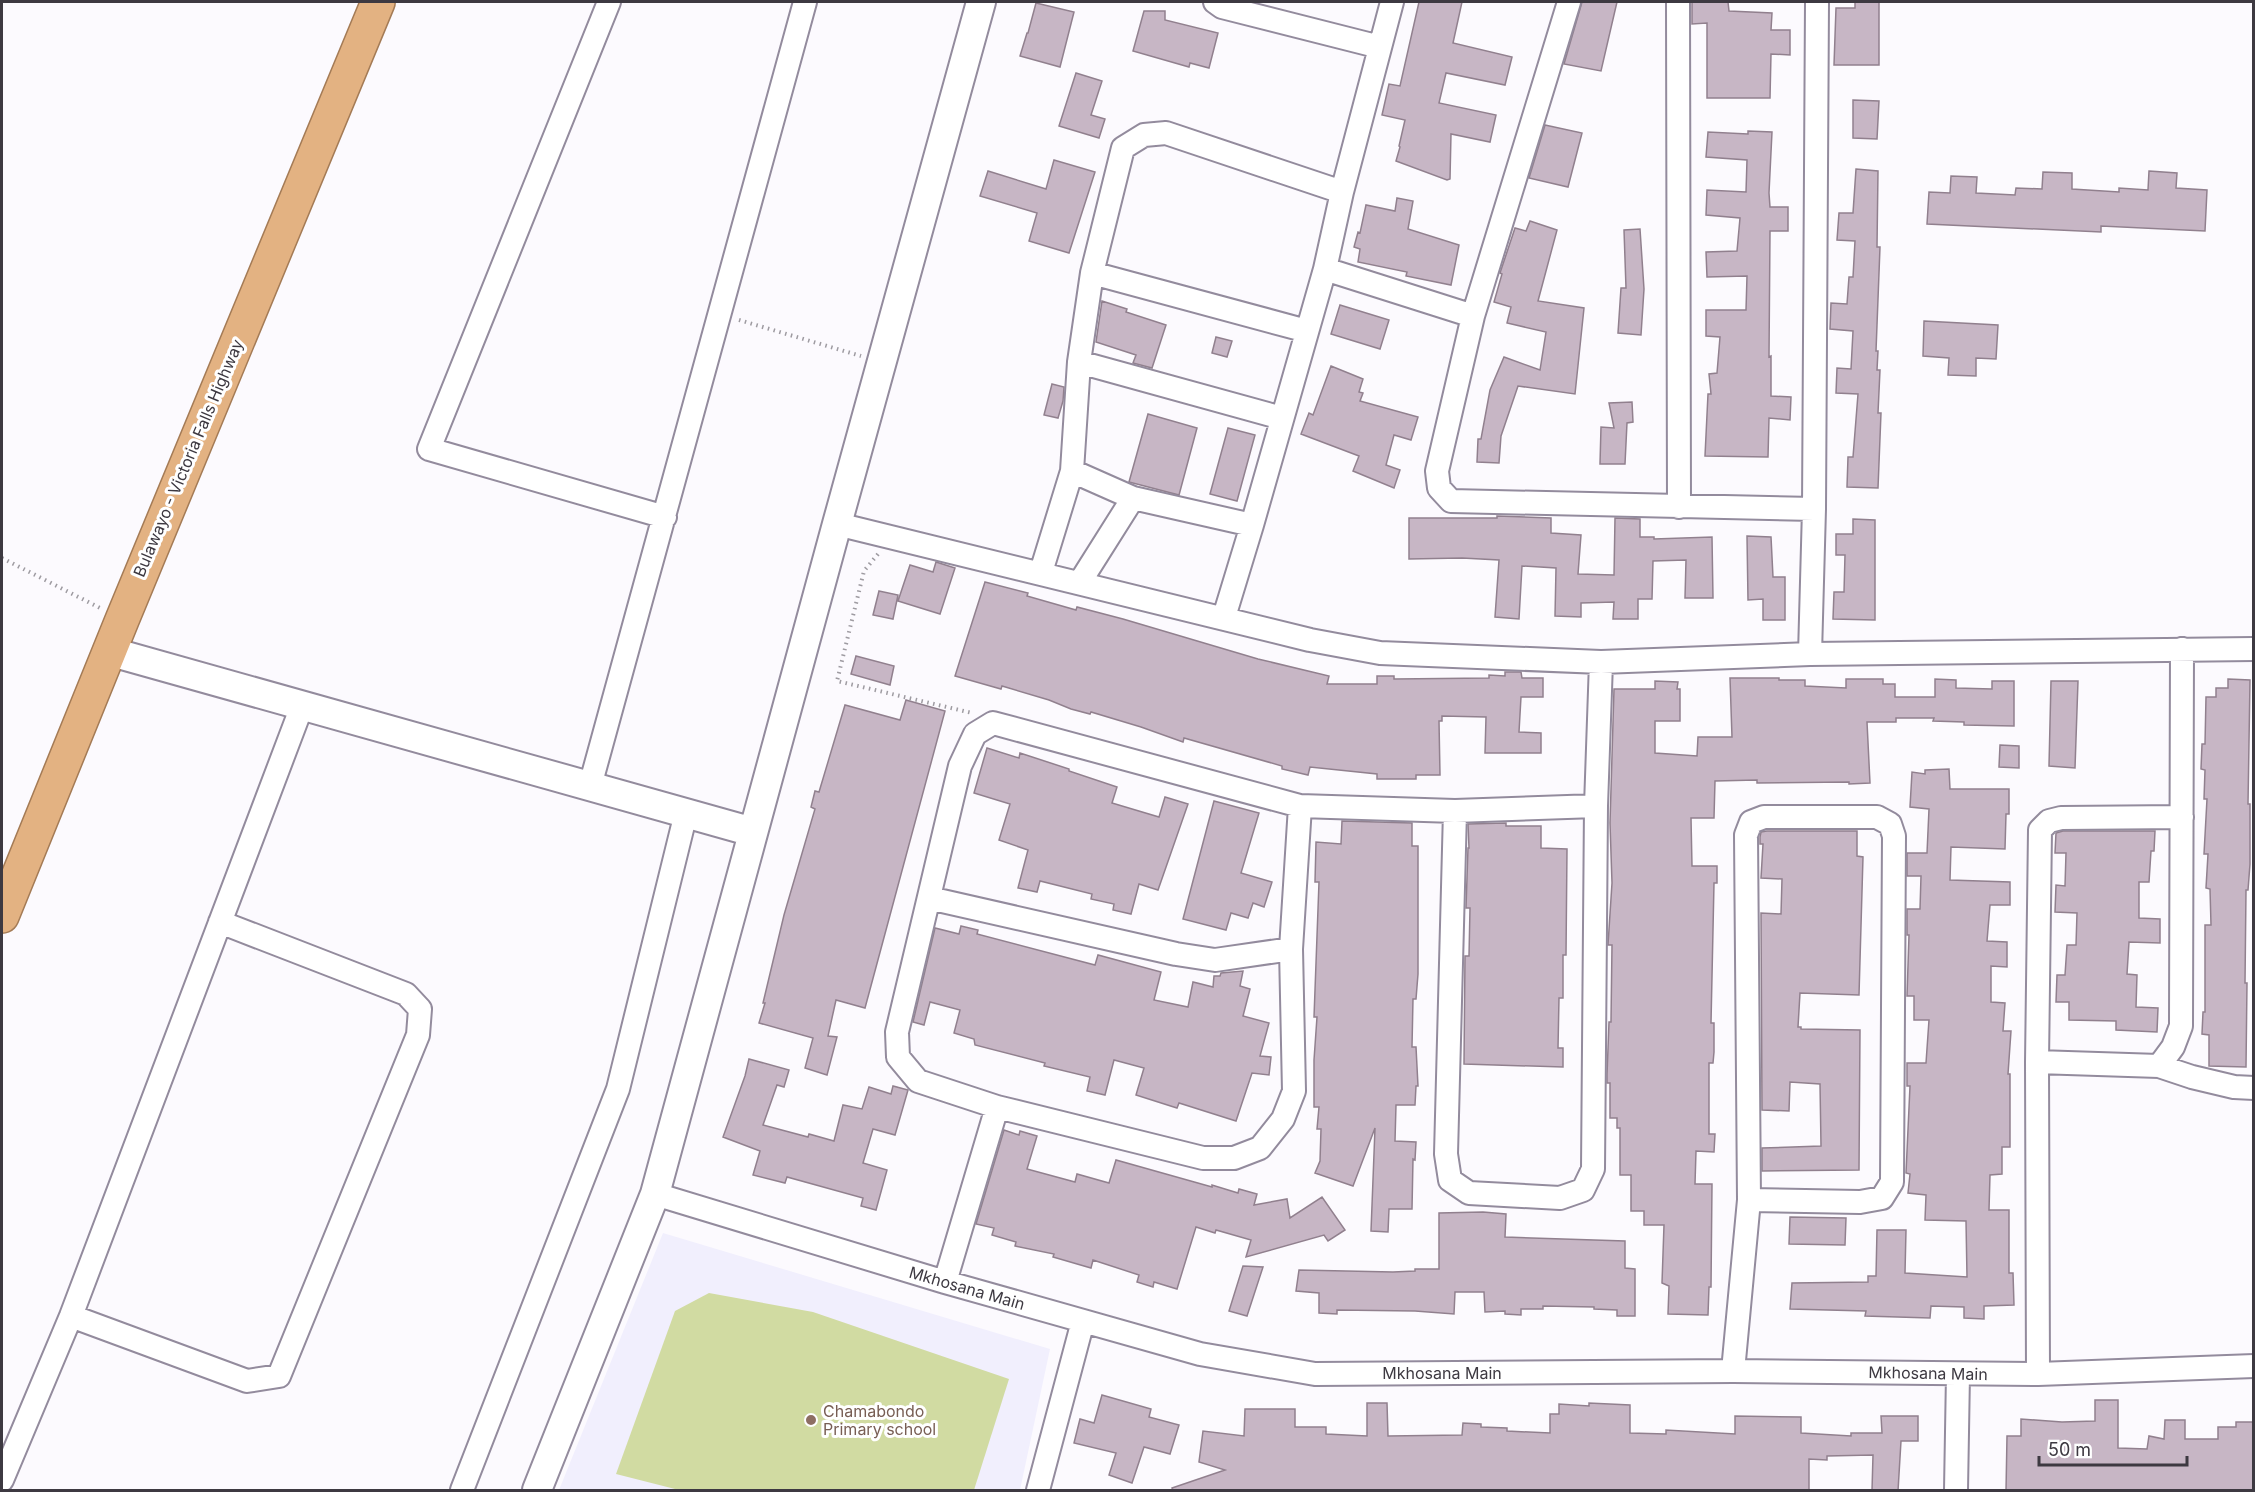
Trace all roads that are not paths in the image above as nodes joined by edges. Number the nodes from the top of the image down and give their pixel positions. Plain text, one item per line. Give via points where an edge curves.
1 (378, 2) edge
2 (609, 2) edge
3 (806, 2) edge
4 (981, 2) edge
5 (1215, 2) edge
6 (1392, 2) edge
7 (1569, 2) edge
8 (1678, 2) edge
9 (1817, 2) edge
10 (1380, 47) junction
11 (1342, 192) junction
12 (1325, 269) junction
13 (1092, 273) junction
14 (1473, 316) junction
15 (1307, 331) junction
16 (1079, 362) junction
17 (1282, 418) junction
18 (1072, 471) junction
19 (1134, 498) junction
20 (1679, 507) junction
21 (1814, 509) junction
22 (665, 517) junction
23 (837, 524) junction
24 (1252, 525) junction
25 (1041, 572) junction
26 (1080, 582) junction
27 (1224, 617) junction
28 (2182, 649) junction
29 (2253, 649) edge
30 (108, 651) junction
31 (1810, 654) junction
32 (1601, 662) junction
33 (302, 706) junction
34 (590, 786) junction
35 (1300, 806) junction
36 (1596, 806) junction
37 (1455, 811) junction
38 (686, 813) junction
39 (2182, 817) junction
40 (753, 832) junction
41 (929, 897) junction
42 (2, 916) edge
43 (220, 922) junction
44 (1291, 949) junction
45 (2037, 1062) junction
46 (2159, 1066) junction
47 (2253, 1088) edge
48 (997, 1107) junction
49 (655, 1194) junction
50 (1749, 1200) junction
51 (945, 1282) junction
52 (71, 1316) junction
53 (1083, 1321) junction
54 (2253, 1366) edge
55 (1733, 1371) junction
56 (1958, 1374) junction
57 (2038, 1374) junction
58 (2, 1480) edge
59 (462, 1491) edge
60 (537, 1491) edge
61 (1038, 1491) edge
62 (1956, 1491) edge

1 - 30 highway, Bulawayo - Victoria Falls Highway
2 - 22 street via 429,449
3 - 22 street
4 - 23 street
5 - 10 street
6 - 10 street
7 - 14 street
8 - 20 street
9 - 21 street
10 - 11 street
11 - 12 street
11 - 13 street via 1166,133 1144,135 1123,148
12 - 14 street
12 - 15 street
13 - 15 street
13 - 16 street
14 - 20 street via 1437,471 1439,488 1450,501
15 - 17 street
16 - 17 street
16 - 18 street
17 - 24 street
18 - 19 street
18 - 25 street
19 - 24 street
19 - 26 street
20 - 21 street
21 - 31 street
22 - 34 street
23 - 25 street
23 - 40 street
24 - 27 street
25 - 26 street
26 - 27 street
27 - 32 street via 1310,640 1380,653
28 - 29 street
28 - 31 street
28 - 39 street
30 - 33 street
30 - 42 highway, Bulawayo - Victoria Falls Highway
31 - 32 street
32 - 36 street
33 - 34 street
33 - 43 street
34 - 38 street
35 - 37 street
35 - 41 street via 993,723 975,734 960,766
35 - 44 street
36 - 37 street
36 - 37 street via 1593,1169 1584,1190 1560,1198 1469,1193 1450,1180 1446,1154
38 - 40 street
38 - 59 street via 618,1089
39 - 45 street via 2061,818 2049,821 2040,830
39 - 46 street via 2181,1026 2173,1047
40 - 49 street
41 - 44 street via 1215,960
41 - 48 street via 897,1032 898,1057 918,1081
43 - 52 street
43 - 52 street via 406,994 420,1009 418,1035 279,1376 247,1381
44 - 48 street via 1294,1091 1283,1119 1260,1148 1234,1158 1203,1158
45 - 46 street
45 - 57 street
46 - 47 street via 2234,1088
48 - 51 street
49 - 51 street, Mkhosana Main
49 - 60 street
50 - 50 street via 1746,834 1751,822 1764,817 1877,818 1890,824 1894,836 1892,1182 1881,1198 1860,1202
50 - 55 street
51 - 53 street, Mkhosana Main
52 - 58 street
53 - 55 street, Mkhosana Main via 1200,1354 1315,1374
53 - 61 street
54 - 57 street, Mkhosana Main
55 - 56 street, Mkhosana Main
56 - 57 street, Mkhosana Main
56 - 62 street

